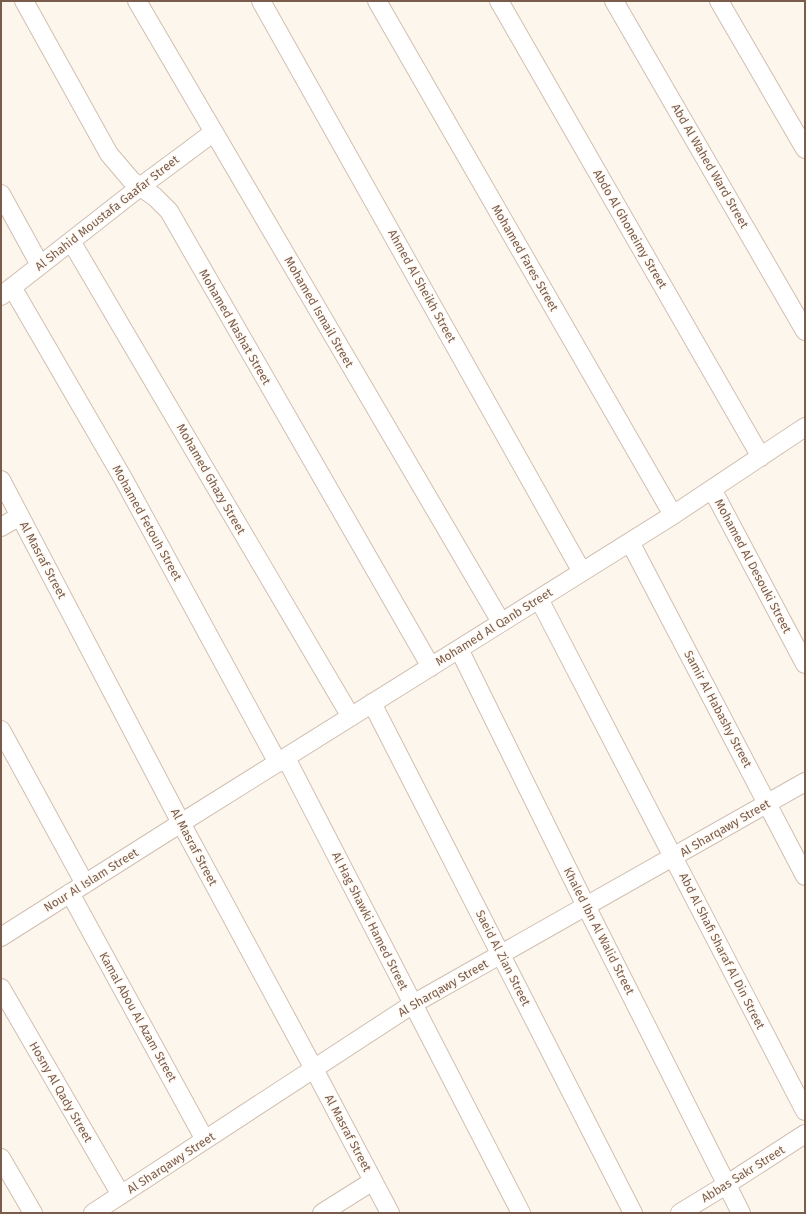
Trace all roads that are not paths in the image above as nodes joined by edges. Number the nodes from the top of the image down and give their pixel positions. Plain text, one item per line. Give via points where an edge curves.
1 (24, 1) edge
2 (137, 1) edge
3 (261, 1) edge
4 (378, 1) edge
5 (499, 1) edge
6 (614, 1) edge
7 (719, 1) edge
8 (214, 132) junction
9 (805, 149) edge
10 (140, 187) junction
11 (1, 194) edge
12 (71, 241) junction
13 (40, 265) junction
14 (6, 291) edge
15 (805, 331) edge
16 (804, 432) edge
17 (760, 457) junction
18 (1, 480) edge
19 (712, 489) junction
20 (672, 515) junction
21 (20, 516) junction
22 (1, 527) edge
23 (630, 542) junction
24 (582, 572) junction
25 (539, 599) junction
26 (502, 622) junction
27 (459, 649) junction
28 (805, 664) edge
29 (431, 667) junction
30 (372, 703) junction
31 (351, 717) junction
32 (1, 730) edge
33 (282, 760) junction
34 (805, 782) edge
35 (768, 803) junction
36 (181, 823) junction
37 (673, 857) junction
38 (805, 876) edge
39 (77, 889) junction
40 (586, 906) junction
41 (1, 938) edge
42 (501, 955) junction
43 (1, 988) edge
44 (413, 1004) junction
45 (314, 1069) junction
46 (805, 1111) edge
47 (805, 1134) edge
48 (205, 1140) junction
49 (1, 1158) edge
50 (373, 1181) junction
51 (726, 1185) junction
52 (121, 1195) junction
53 (33, 1213) edge
54 (94, 1213) edge
55 (322, 1213) edge
56 (390, 1213) edge
57 (521, 1213) edge
58 (633, 1213) edge
59 (680, 1213) edge
60 (741, 1213) edge

1 - 10 street, Mohamed Nashat Street via 109,154 124,173
2 - 8 street, Mohamed Ismail Street
3 - 24 street, Ahmed Al Sheikh Street
4 - 20 street, Mohamed Fares Street
5 - 17 street, Abdo Al Ghoneimy Street
6 - 15 street, Abd Al Wahed Ward Street
7 - 9 street
8 - 10 street, Al Shahid Moustafa Gaafar Street
8 - 26 street, Mohamed Ismail Street
10 - 12 street, Al Shahid Moustafa Gaafar Street
10 - 29 street, Mohamed Nashat Street via 169,211
11 - 13 street
12 - 13 street, Al Shahid Moustafa Gaafar Street
12 - 31 street, Mohamed Ghazy Street
13 - 14 street, Al Shahid Moustafa Gaafar Street
14 - 33 street, Mohamed Fetouh Street via 124,480
16 - 17 street, Mohamed Al Qanb Street
17 - 19 street, Mohamed Al Qanb Street
18 - 21 street, Al Masraf Street
19 - 20 street, Mohamed Al Qanb Street
19 - 28 street, Mohamed Al Desouki Street
20 - 23 street, Mohamed Al Qanb Street
21 - 22 street
21 - 36 street, Al Masraf Street
23 - 24 street, Mohamed Al Qanb Street
23 - 35 street, Samir Al Habashy Street
24 - 25 street, Mohamed Al Qanb Street
25 - 26 street, Mohamed Al Qanb Street
25 - 37 street, Abd Al Shafi Sharaf Al Din Street
26 - 27 street, Mohamed Al Qanb Street
27 - 29 street, Mohamed Al Qanb Street
27 - 40 street, Khaled Ibn Al Walid Street
29 - 30 street, Mohamed Al Qanb Street
30 - 31 street, Mohamed Al Qanb Street
30 - 42 street, Saeid Al Zian Street
31 - 33 street, Mohamed Al Qanb Street
32 - 39 street, Kamal Abou Al Azam Street
33 - 36 street, Mohamed Al Qanb Street
33 - 44 street, Al Hag Shawki Hamed Street
34 - 35 street, Al Sharqawy Street
35 - 37 street, Al Sharqawy Street
35 - 38 street, Samir Al Habashy Street
36 - 39 street, Nour Al Islam Street
36 - 45 street, Al Masraf Street
37 - 40 street, Al Sharqawy Street
37 - 46 street, Abd Al Shafi Sharaf Al Din Street
39 - 41 street, Nour Al Islam Street
39 - 48 street, Kamal Abou Al Azam Street
40 - 42 street, Al Sharqawy Street
40 - 51 street, Khaled Ibn Al Walid Street
42 - 44 street, Al Sharqawy Street
42 - 58 street, Saeid Al Zian Street
43 - 52 street, Hosny Al Qady Street
44 - 45 street, Al Sharqawy Street
44 - 57 street, Al Hag Shawki Hamed Street
45 - 48 street, Al Sharqawy Street
45 - 50 street, Al Masraf Street
47 - 51 street, Abbas Sakr Street
48 - 52 street, Al Sharqawy Street
49 - 53 street
50 - 55 street
50 - 56 street, Al Masraf Street
51 - 59 street, Abbas Sakr Street
51 - 60 street, Khaled Ibn Al Walid Street
52 - 54 street, Al Sharqawy Street

